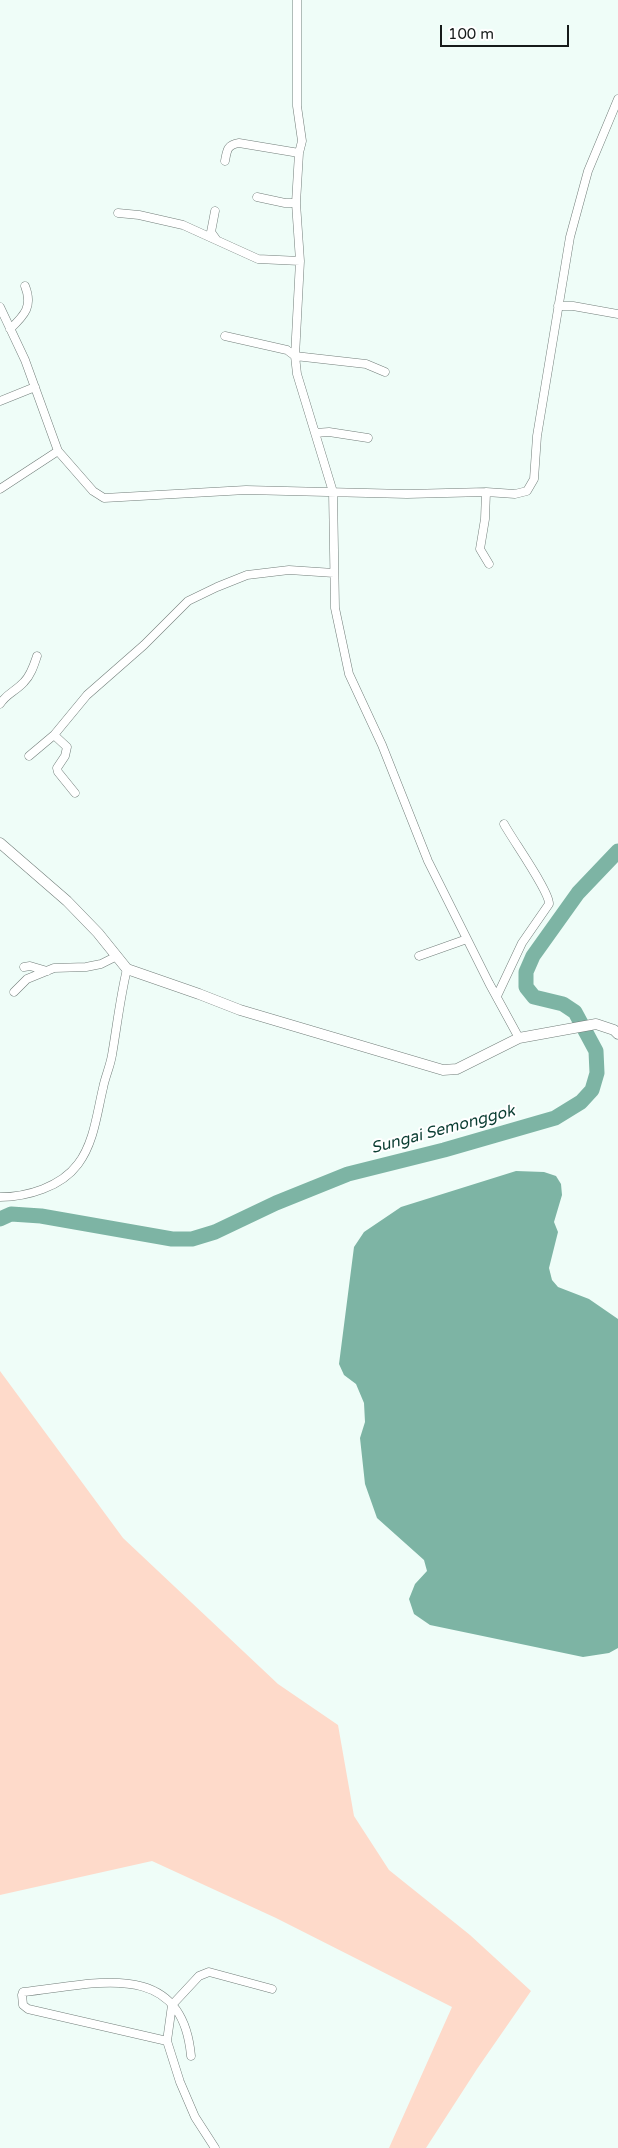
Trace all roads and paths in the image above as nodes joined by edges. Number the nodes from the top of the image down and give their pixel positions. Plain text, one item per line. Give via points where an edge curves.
1 (297, 0) edge
2 (618, 99) edge
3 (299, 154) junction
4 (225, 161) dead end
5 (257, 198) dead end
6 (296, 203) junction
7 (215, 211) dead end
8 (118, 213) dead end
9 (216, 239) junction
10 (300, 261) junction
11 (25, 286) dead end
12 (0, 306) edge
13 (558, 306) junction
14 (618, 314) edge
15 (10, 329) junction
16 (225, 336) dead end
17 (295, 356) junction
18 (385, 372) dead end
19 (35, 387) junction
20 (0, 401) edge
21 (315, 433) junction
22 (368, 438) dead end
23 (58, 451) junction
24 (0, 488) edge
25 (333, 492) junction
26 (486, 492) junction
27 (489, 564) dead end
28 (334, 573) junction
29 (37, 656) dead end
30 (0, 704) edge
31 (54, 735) junction
32 (28, 756) dead end
33 (74, 793) dead end
34 (504, 824) dead end
35 (0, 843) edge
36 (467, 939) junction
37 (118, 956) junction
38 (419, 956) dead end
39 (24, 967) dead end
40 (127, 969) junction
41 (47, 971) junction
42 (14, 992) dead end
43 (497, 996) junction
44 (618, 1034) edge
45 (519, 1038) junction
46 (0, 1197) edge
47 (272, 1989) dead end
48 (172, 2005) junction
49 (167, 2040) junction
50 (190, 2056) dead end
51 (215, 2148) edge

1 - 3 street via 297,106 302,141
2 - 13 street via 586,178 570,237
3 - 4 street via 239,143 227,148
3 - 6 street
5 - 6 street
6 - 10 street
7 - 9 street via 211,232
8 - 9 street via 176,224
9 - 10 street via 263,260
10 - 17 street
11 - 15 street via 29,297 26,310
12 - 15 street
13 - 14 street
13 - 26 street via 537,436 534,479 527,491 515,494
15 - 19 street
16 - 17 street via 287,350
17 - 18 street via 366,364
17 - 21 street via 297,374
19 - 20 street
19 - 23 street
21 - 22 street
21 - 25 street
23 - 24 street
23 - 25 street via 92,491 104,498 246,490
25 - 26 street
25 - 28 street
26 - 27 street via 480,549
28 - 31 street via 289,570 247,575 188,601 87,695
28 - 36 street via 335,608 348,674 382,745 428,861
29 - 30 street via 25,682
31 - 32 street
31 - 33 street via 67,746 57,768
34 - 43 street via 549,898 522,943
35 - 37 main road via 67,901
36 - 38 street
36 - 43 street
37 - 40 main road
37 - 41 street via 101,964
39 - 41 street
40 - 45 main road via 240,1010 443,1070 457,1069
40 - 46 street via 112,1056 97,1117 82,1158 65,1176 42,1190 29,1195
41 - 42 street via 28,979
43 - 45 street
44 - 45 main road via 596,1024
47 - 48 street via 209,1972 199,1976
48 - 49 street
48 - 49 street via 158,1992 126,1983 23,1992 21,1998 28,2009
48 - 50 street via 189,2037
49 - 51 street via 195,2118

